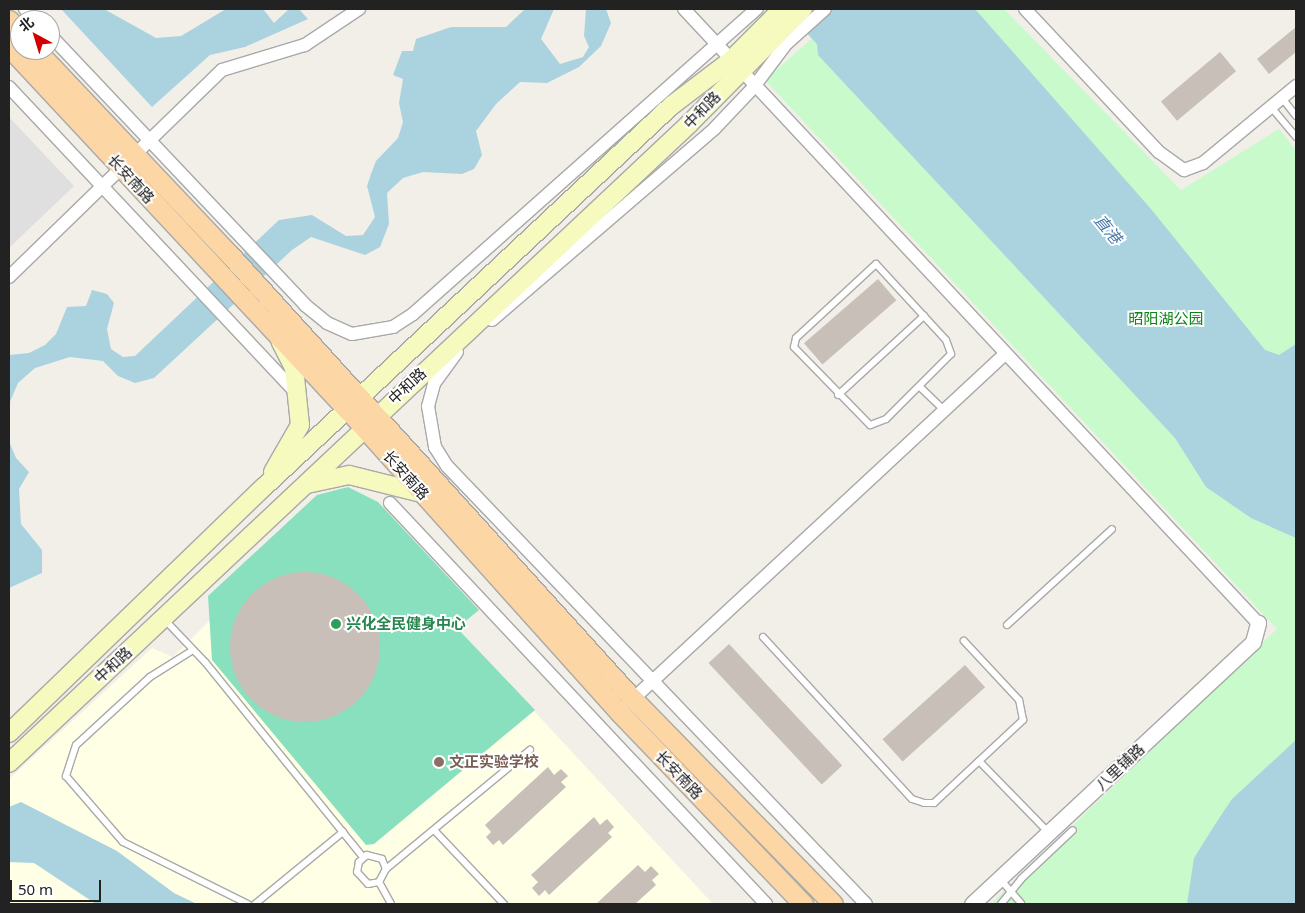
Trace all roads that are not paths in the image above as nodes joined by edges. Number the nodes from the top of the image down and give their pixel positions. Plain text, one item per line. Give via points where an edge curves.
1 (359, 9) edge
2 (684, 9) edge
3 (804, 9) edge
4 (825, 9) edge
5 (1025, 9) edge
6 (775, 23) edge
7 (713, 44) junction
8 (60, 45) edge
9 (9, 47) edge
10 (45, 60) edge
11 (734, 66) junction
12 (1296, 86) edge
13 (9, 87) edge
14 (753, 88) junction
15 (1282, 98) junction
16 (1272, 107) junction
17 (1296, 116) edge
18 (1296, 137) edge
19 (151, 141) junction
20 (134, 156) junction
21 (122, 170) junction
22 (104, 188) junction
23 (9, 278) edge
24 (924, 316) junction
25 (274, 330) junction
26 (1004, 355) junction
27 (920, 387) junction
28 (838, 395) junction
29 (298, 396) junction
30 (355, 405) junction
31 (944, 410) junction
32 (369, 422) junction
33 (264, 487) junction
34 (296, 491) junction
35 (422, 494) junction
36 (390, 503) dead end
37 (1112, 529) dead end
38 (164, 619) junction
39 (1258, 623) joint
40 (1007, 625) dead end
41 (763, 637) dead end
42 (964, 641) dead end
43 (193, 650) junction
44 (650, 683) junction
45 (632, 699) junction
46 (9, 733) edge
47 (530, 750) dead end
48 (979, 761) junction
49 (9, 763) edge
50 (434, 830) junction
51 (1073, 830) dead end
52 (343, 832) junction
53 (1049, 834) junction
54 (363, 858) junction
55 (386, 868) junction
56 (1000, 879) junction
57 (379, 882) junction
58 (1011, 891) junction
59 (1021, 903) dead end
60 (248, 904) edge
61 (255, 904) edge
62 (390, 904) edge
63 (504, 904) edge
64 (766, 904) edge
65 (803, 904) edge
66 (833, 904) edge
67 (866, 904) edge
68 (972, 904) edge
69 (1001, 904) edge

1 - 19 street via 305,45 222,70
2 - 7 street
3 - 6 main road, 中和路
4 - 6 street
5 - 16 street via 1159,152 1184,170 1203,163
6 - 7 street
6 - 11 main road, 中和路
6 - 14 street
7 - 11 street
7 - 19 street via 413,314 393,327 352,334 335,326 278,276
8 - 19 street
9 - 21 main road, 长安南路
10 - 20 main road, 长安南路
11 - 14 street
11 - 30 main road, 中和路 via 671,106
11 - 32 main road, 中和路 via 682,131
12 - 15 street
13 - 22 street
14 - 26 street
14 - 44 street via 714,129 465,344 446,364 428,406 435,447 447,466
15 - 16 street
15 - 17 lane
16 - 18 lane
19 - 20 street
20 - 21 street
20 - 30 main road, 长安南路 via 231,256
21 - 22 street
21 - 25 main road, 长安南路
22 - 23 street
22 - 29 street
24 - 27 lane via 946,340 950,354
24 - 28 lane
24 - 28 lane via 876,264 796,338 794,346
25 - 29 main road via 294,368
25 - 30 main road, 长安南路
26 - 31 street
26 - 39 street
27 - 28 lane via 886,419 870,425
27 - 31 lane
29 - 33 main road via 300,425
30 - 32 main road, 长安南路
30 - 33 main road, 中和路
31 - 44 street
32 - 34 main road, 中和路
32 - 35 main road, 长安南路
32 - 45 main road, 长安南路
33 - 46 main road, 中和路
34 - 35 main road via 314,480 349,475
34 - 38 main road, 中和路
35 - 65 main road, 长安南路 via 620,713
36 - 64 street
37 - 40 lane
38 - 43 lane
38 - 49 main road, 中和路
39 - 53 street, 八里铺路 via 1252,642
41 - 48 lane via 912,799 934,803
42 - 48 lane via 1024,710 1023,720
43 - 52 lane
43 - 60 lane via 150,677 76,745 66,776 123,842
44 - 45 street
44 - 67 street
45 - 66 main road, 长安南路
47 - 50 lane
48 - 53 lane
50 - 55 lane
50 - 63 lane
51 - 58 lane
52 - 54 lane
52 - 61 lane
53 - 56 street, 八里铺路
54 - 55 lane via 378,856
54 - 57 lane via 357,867 359,878 368,884
55 - 57 lane
56 - 58 lane
56 - 68 street, 八里铺路
57 - 62 lane
58 - 59 lane
58 - 69 lane

